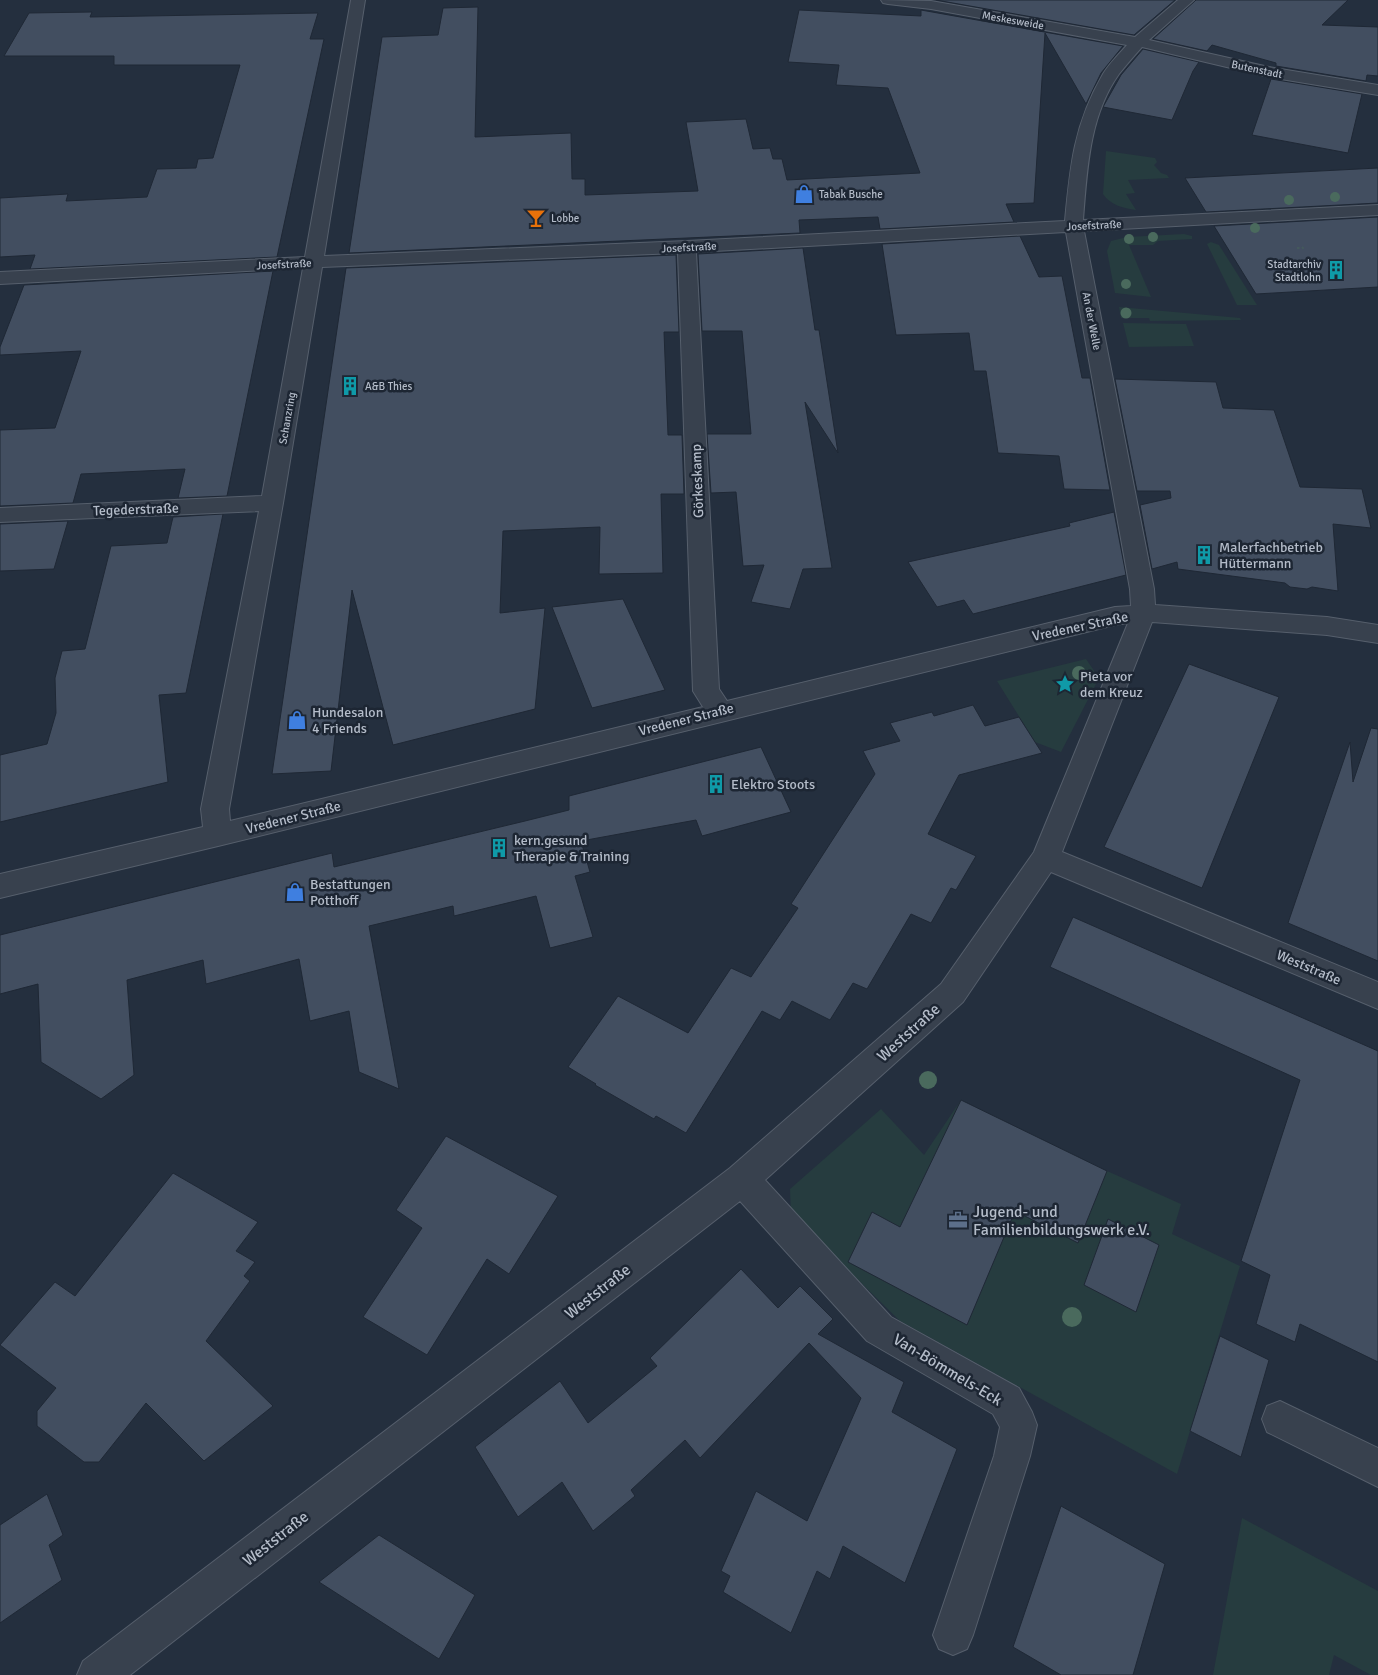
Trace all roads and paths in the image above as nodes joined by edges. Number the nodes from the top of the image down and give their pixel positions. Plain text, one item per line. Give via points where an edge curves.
1 (358, 0) edge
2 (888, 0) edge
3 (1187, 0) edge
4 (1138, 42) junction
5 (1378, 90) edge
6 (1378, 210) edge
7 (1074, 226) junction
8 (687, 247) junction
9 (313, 262) junction
10 (0, 278) edge
11 (272, 504) junction
12 (0, 515) edge
13 (1144, 614) junction
14 (1378, 634) edge
15 (720, 711) junction
16 (218, 835) junction
17 (1046, 857) junction
18 (0, 886) edge
19 (1378, 996) edge
20 (742, 1179) junction
21 (1280, 1419) dead end
22 (1378, 1468) edge
23 (953, 1634) dead end
24 (97, 1675) edge

1 - 9 street, Schanzring
2 - 4 street, Meskesweide
3 - 4 street, An der Welle
4 - 5 street, Butenstadt via 1270,72
4 - 7 street, An der Welle via 1111,74 1094,108 1082,145
6 - 7 street, Josefstraße
7 - 8 street, Josefstraße
7 - 13 street, An der Welle
8 - 9 street, Josefstraße
8 - 15 street, Görkeskamp via 706,691
9 - 10 street, Josefstraße
9 - 11 street, Schanzring
11 - 12 street, Tegederstraße
11 - 16 street, Schanzring via 215,809
13 - 14 street, Vredener Straße via 1327,626
13 - 15 street, Vredener Straße via 1115,616
13 - 17 street, Weststraße
15 - 16 street, Vredener Straße
16 - 18 street, Vredener Straße
17 - 19 street, Weststraße
17 - 20 street, Weststraße via 952,993
20 - 23 street, Van-Bömmels-Eck via 879,1328 1006,1401 1019,1425 1012,1456
20 - 24 street, Weststraße
21 - 22 street

